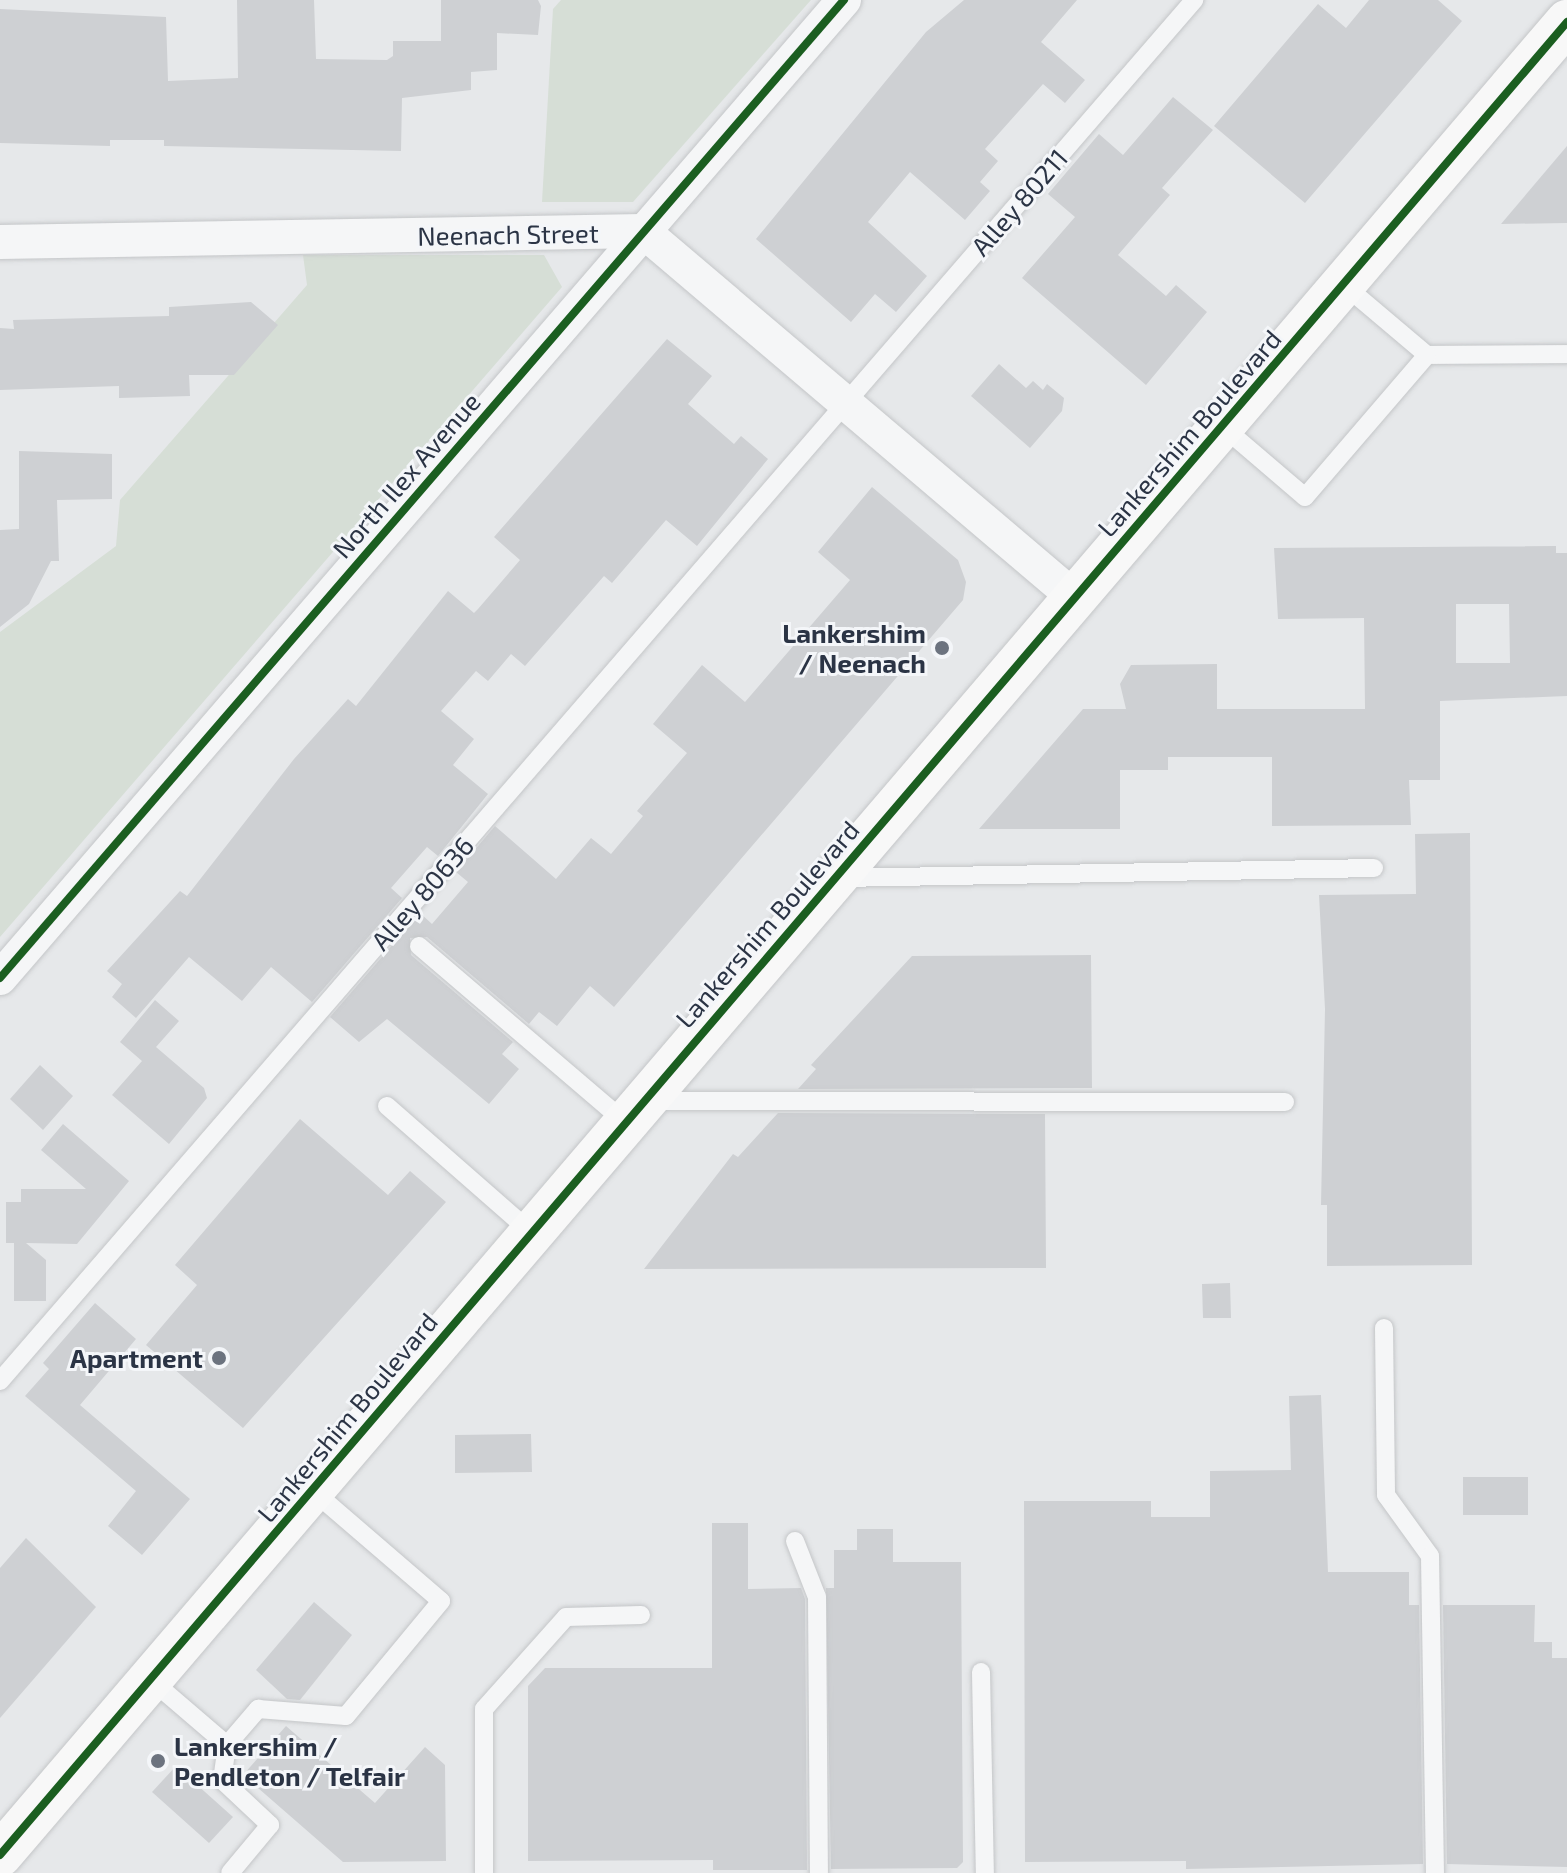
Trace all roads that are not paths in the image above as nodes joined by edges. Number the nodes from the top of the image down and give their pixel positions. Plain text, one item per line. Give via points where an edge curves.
1 (844, 0) edge
2 (1194, 0) edge
3 (1567, 22) edge
4 (643, 231) junction
5 (0, 242) edge
6 (1343, 284) junction
7 (1567, 354) edge
8 (1427, 355) junction
9 (843, 404) junction
10 (1222, 426) junction
11 (1074, 597) junction
12 (1374, 868) dead end
13 (833, 878) junction
14 (419, 946) dead end
15 (0, 978) edge
16 (1285, 1102) dead end
17 (387, 1106) dead end
18 (633, 1111) junction
19 (530, 1231) junction
20 (1384, 1328) dead end
21 (0, 1381) edge
22 (312, 1490) junction
23 (795, 1541) dead end
24 (641, 1615) dead end
25 (981, 1672) dead end
26 (150, 1679) junction
27 (227, 1745) junction
28 (0, 1855) edge
29 (230, 1873) edge
30 (484, 1873) edge
31 (819, 1873) edge
32 (985, 1873) edge
33 (1435, 1873) edge

1 - 4 street, North Ilex Avenue
2 - 9 lane, Alley 80211
3 - 6 main road, Lankershim Boulevard
4 - 5 street, Neenach Street
4 - 9 street
4 - 15 street, North Ilex Avenue
6 - 8 lane
6 - 10 main road, Lankershim Boulevard
7 - 8 lane
8 - 10 lane via 1305,497
9 - 11 street
9 - 21 lane, Alley 80636
10 - 11 main road, Lankershim Boulevard
11 - 13 main road, Lankershim Boulevard
12 - 13 lane
13 - 18 main road, Lankershim Boulevard
14 - 18 lane
16 - 18 lane
17 - 19 lane
18 - 19 main road, Lankershim Boulevard
19 - 22 main road, Lankershim Boulevard
20 - 33 lane via 1386,1495 1430,1556
22 - 26 main road, Lankershim Boulevard
22 - 27 lane via 441,1601 346,1716 258,1709
23 - 31 lane via 817,1597
24 - 30 lane via 566,1617 484,1709
25 - 32 lane
26 - 27 lane
26 - 28 main road, Lankershim Boulevard
27 - 29 lane via 222,1780 270,1825

